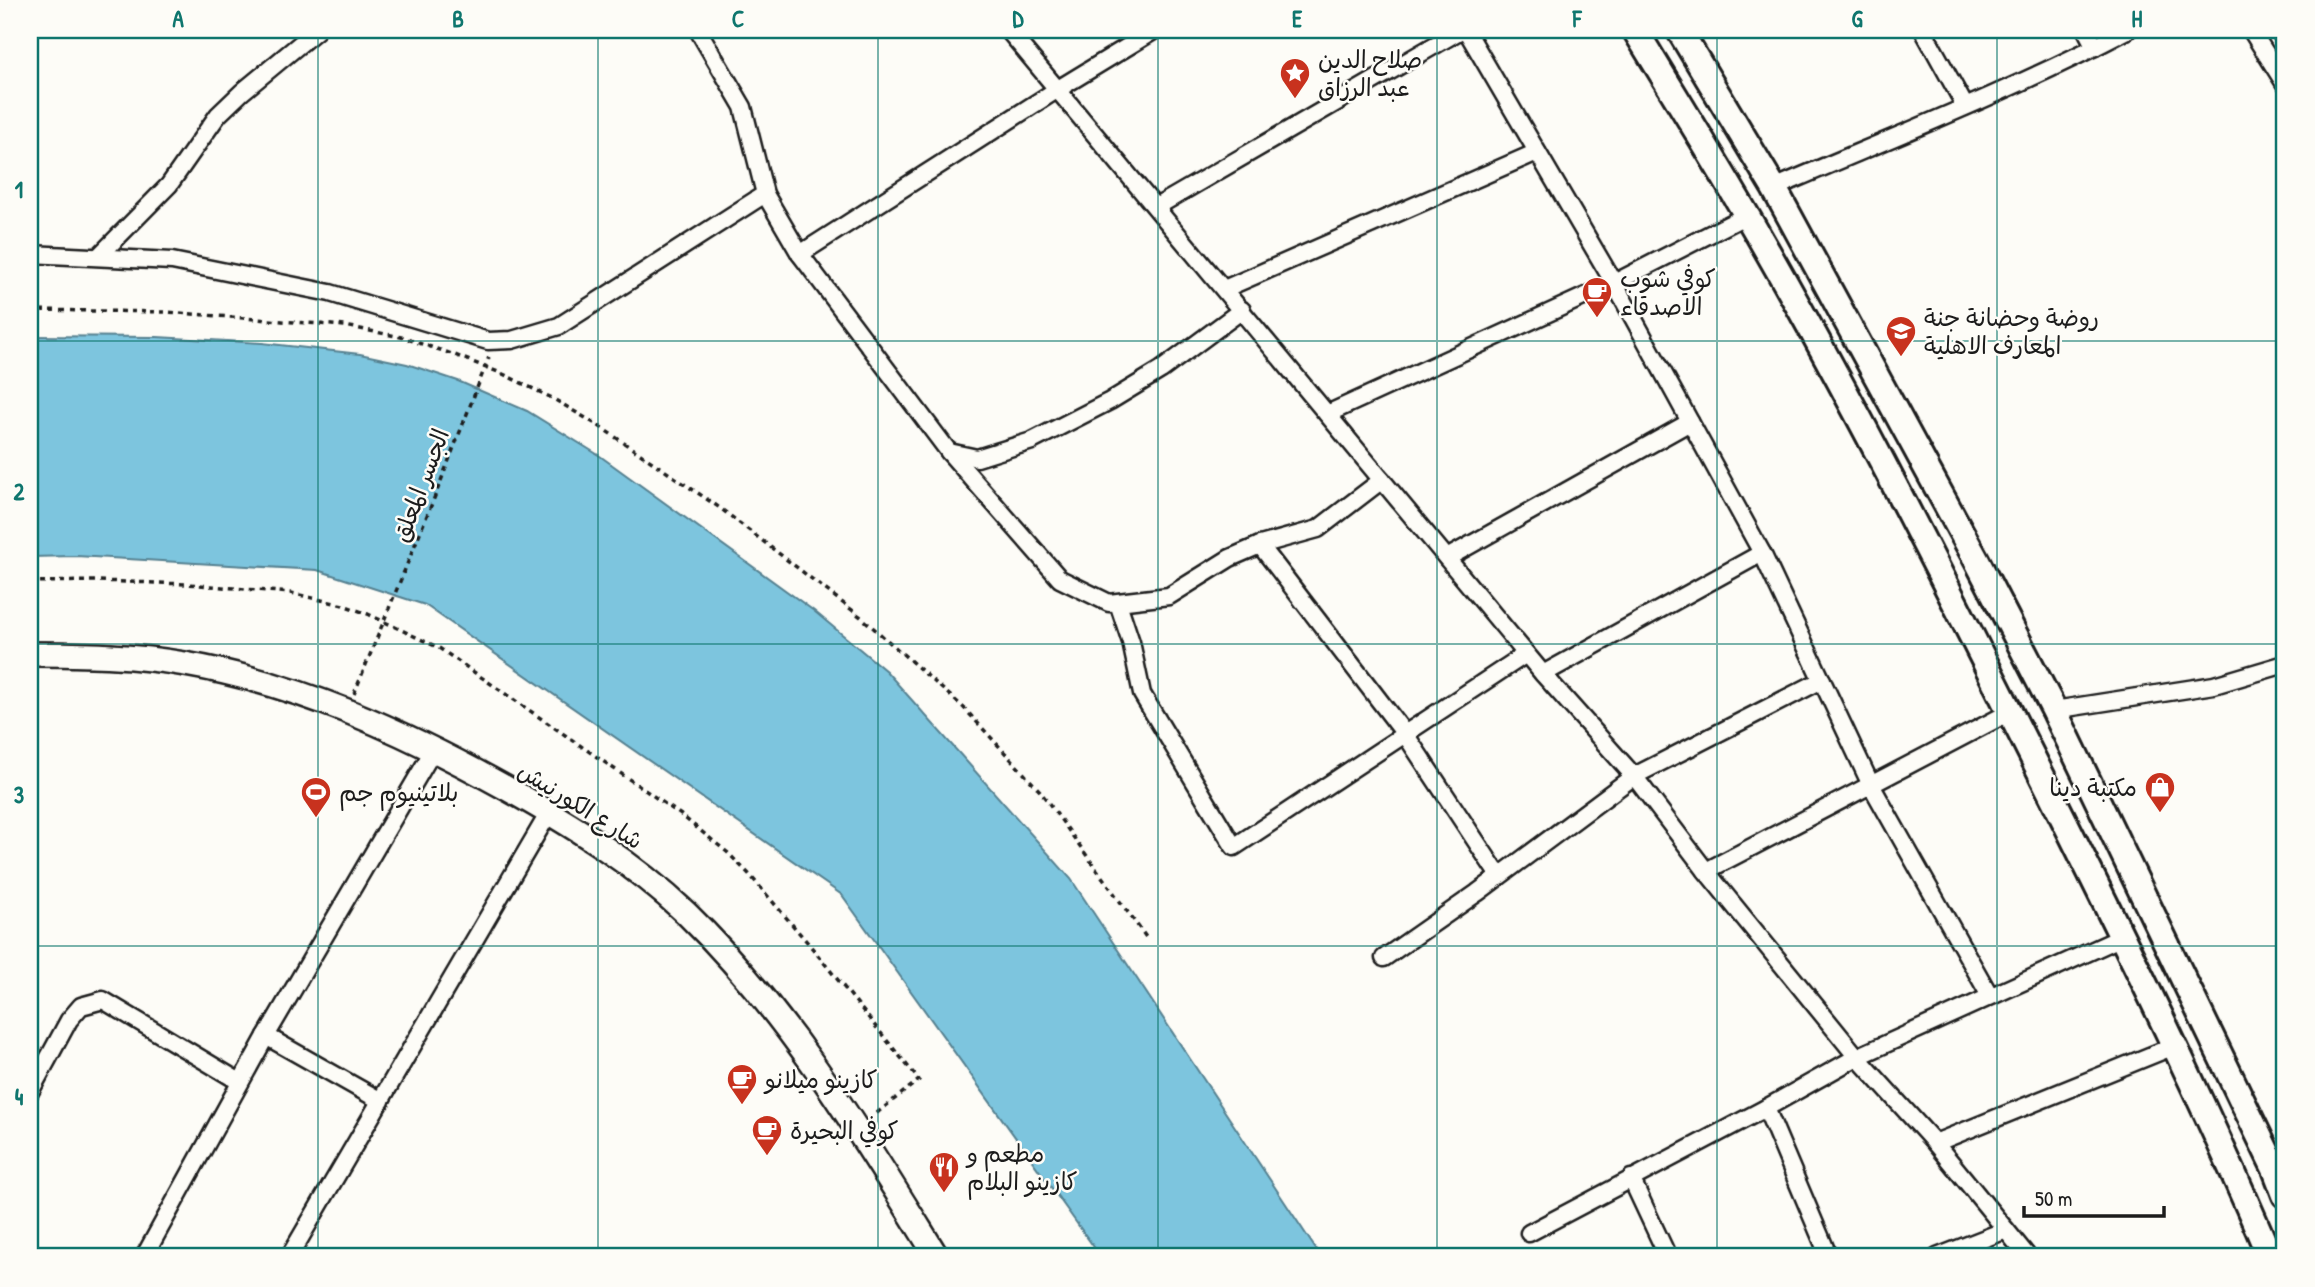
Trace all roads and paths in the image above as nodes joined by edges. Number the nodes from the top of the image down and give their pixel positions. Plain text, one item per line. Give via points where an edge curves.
1 (317, 30) edge
2 (698, 30) edge
3 (1008, 30) edge
4 (1155, 30) edge
5 (1464, 30) edge
6 (1635, 30) edge
7 (1679, 30) edge
8 (1923, 30) edge
9 (2086, 30) edge
10 (2128, 30) edge
11 (2251, 30) edge
12 (2095, 47) junction
13 (2285, 84) edge
14 (1058, 89) junction
15 (1965, 106) junction
16 (1537, 152) junction
17 (1774, 188) junction
18 (765, 194) junction
19 (1156, 206) junction
20 (1747, 215) junction
21 (30, 254) edge
22 (800, 254) junction
23 (99, 256) junction
24 (1614, 283) junction
25 (1224, 289) junction
26 (30, 310) edge
27 (1242, 310) junction
28 (495, 342) junction
29 (485, 366) junction
30 (1327, 414) junction
31 (1690, 422) junction
32 (949, 452) junction
33 (1382, 480) junction
34 (1966, 542) junction
35 (1259, 545) junction
36 (1762, 553) junction
37 (1447, 558) junction
38 (1930, 558) junction
39 (1980, 567) junction
40 (30, 582) edge
41 (1944, 585) junction
42 (1118, 603) junction
43 (384, 620) junction
44 (30, 654) edge
45 (1526, 654) junction
46 (2285, 664) edge
47 (1543, 674) junction
48 (1822, 680) junction
49 (347, 710) junction
50 (2054, 710) junction
51 (2010, 712) junction
52 (1405, 734) junction
53 (434, 749) junction
54 (1634, 776) junction
55 (1871, 785) junction
56 (550, 811) junction
57 (1706, 871) junction
58 (1499, 876) junction
59 (2122, 937) junction
60 (1148, 940) dead end
61 (1384, 958) dead end
62 (1990, 996) junction
63 (265, 1037) junction
64 (2174, 1046) junction
65 (1857, 1057) junction
66 (240, 1082) junction
67 (30, 1092) edge
68 (381, 1101) junction
69 (1766, 1108) junction
70 (857, 1128) junction
71 (1936, 1143) junction
72 (1631, 1178) junction
73 (2285, 1195) edge
74 (2006, 1230) junction
75 (1529, 1233) dead end
76 (144, 1257) edge
77 (289, 1257) edge
78 (937, 1257) edge
79 (1668, 1257) edge
80 (1829, 1257) edge
81 (1937, 1257) edge
82 (2028, 1257) edge
83 (2270, 1257) edge

1 - 23 street via 218,115 169,185
2 - 18 street via 743,107
3 - 14 street
4 - 14 street
5 - 16 street
5 - 19 street
6 - 20 main road
7 - 17 main road
8 - 15 street
9 - 12 street
10 - 12 street
11 - 13 street
12 - 15 street
14 - 19 street
14 - 22 street
15 - 17 street
16 - 24 street
16 - 25 street
17 - 34 main road
18 - 22 street
18 - 28 street via 559,326
19 - 25 street
20 - 24 street
20 - 38 main road
21 - 23 street
22 - 32 street
23 - 28 street via 172,261 330,293
24 - 30 street
24 - 31 street
25 - 27 street
26 - 29 path via 167,312 336,325 401,337
27 - 30 street
27 - 32 street via 1161,370 1032,441 977,458
28 - 29 path, الجسر المعلق
29 - 43 path, الجسر المعلق
29 - 60 path via 599,426 720,508 861,618 964,708 1016,763
30 - 33 street
31 - 36 street
31 - 37 street
32 - 42 street via 1060,579
33 - 35 street via 1318,529
33 - 37 street
34 - 38 main road via 1954,559
34 - 39 main road
35 - 42 street via 1169,596
35 - 52 street
36 - 47 street
36 - 48 street
37 - 45 street
38 - 41 main road
39 - 41 main road via 1954,570
39 - 50 main road
40 - 43 path via 264,590 317,598
41 - 51 main road
42 - 52 street via 1142,694 1234,847
43 - 49 path, الجسر المعلق
43 - 70 path via 439,648 493,684 681,815 748,873 919,1080
44 - 49 street, شارع الكورنيش via 102,655 184,664 294,690
45 - 47 street
45 - 52 street
46 - 50 street via 2214,685
47 - 54 street
48 - 54 street
48 - 55 street
49 - 53 street, شارع الكورنيش
50 - 73 main road
51 - 55 street
51 - 59 main road
52 - 58 street
53 - 56 street, شارع الكورنيش
53 - 63 street
54 - 57 street
54 - 58 street
55 - 57 street
55 - 62 street
56 - 68 street
56 - 70 street, شارع الكورنيش via 626,863 687,914 769,1006
57 - 65 street
58 - 61 street
59 - 62 street
59 - 64 main road
62 - 65 street
63 - 66 street
63 - 68 street
64 - 71 street
64 - 83 main road
65 - 69 street
65 - 71 street
66 - 67 street via 103,1000 81,1006 69,1020
66 - 76 street
68 - 77 street
69 - 72 street
69 - 80 street
70 - 78 street, شارع الكورنيش
71 - 74 street
72 - 75 street
72 - 79 street
74 - 81 street
74 - 82 street

